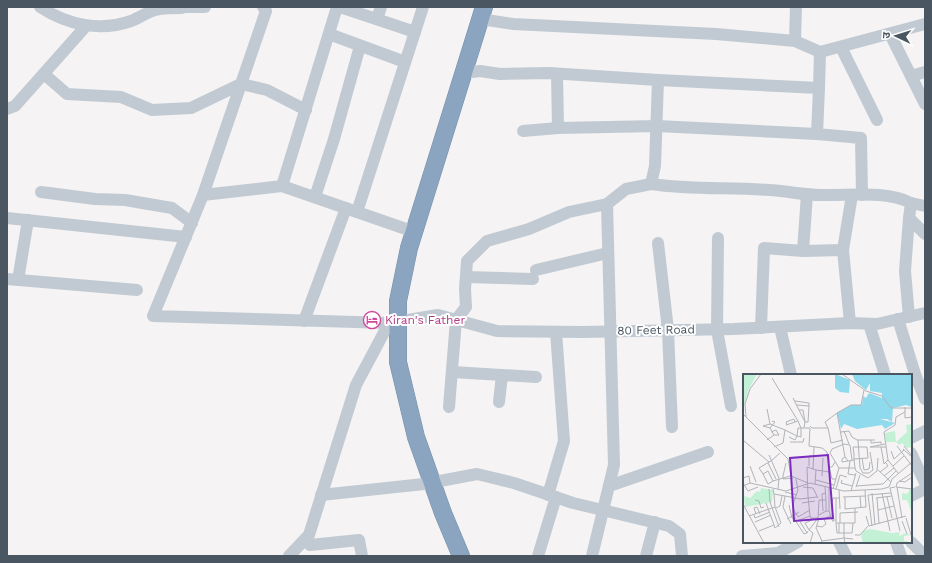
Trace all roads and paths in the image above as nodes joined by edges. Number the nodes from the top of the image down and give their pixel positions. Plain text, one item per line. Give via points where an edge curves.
1 (40, 7) edge
2 (205, 7) edge
3 (263, 7) edge
4 (338, 7) edge
5 (381, 7) edge
6 (423, 7) edge
7 (796, 7) edge
8 (182, 8) edge
9 (480, 11) edge
10 (377, 19) junction
11 (925, 24) edge
12 (86, 26) junction
13 (415, 32) junction
14 (329, 34) junction
15 (890, 34) junction
16 (796, 41) junction
17 (360, 46) junction
18 (841, 47) junction
19 (820, 52) junction
20 (405, 62) junction
21 (925, 72) edge
22 (463, 73) junction
23 (44, 74) junction
24 (557, 74) junction
25 (911, 76) junction
26 (658, 80) junction
27 (241, 84) junction
28 (819, 88) junction
29 (925, 104) edge
30 (7, 109) edge
31 (306, 110) junction
32 (877, 120) dead end
33 (657, 126) junction
34 (558, 128) junction
35 (523, 131) dead end
36 (817, 134) junction
37 (651, 184) junction
38 (282, 186) junction
39 (41, 192) dead end
40 (203, 194) junction
41 (807, 194) junction
42 (857, 195) junction
43 (315, 197) junction
44 (911, 203) junction
45 (607, 204) junction
46 (925, 206) edge
47 (351, 210) junction
48 (7, 218) edge
49 (909, 218) junction
50 (28, 220) junction
51 (192, 223) junction
52 (406, 229) junction
53 (925, 234) edge
54 (186, 237) junction
55 (718, 238) dead end
56 (658, 243) dead end
57 (843, 250) junction
58 (803, 251) junction
59 (608, 253) junction
60 (466, 277) junction
61 (13, 280) edge
62 (137, 290) dead end
63 (925, 313) edge
64 (903, 318) junction
65 (456, 320) junction
66 (304, 321) junction
67 (393, 323) junction
68 (850, 323) junction
69 (869, 324) junction
70 (780, 327) junction
71 (761, 328) junction
72 (668, 330) junction
73 (717, 330) junction
74 (610, 331) junction
75 (556, 332) junction
76 (452, 372) junction
77 (791, 374) edge
78 (885, 374) edge
79 (502, 375) junction
80 (536, 377) dead end
81 (925, 400) edge
82 (499, 402) dead end
83 (731, 406) dead end
84 (449, 407) dead end
85 (672, 427) dead end
86 (925, 431) edge
87 (912, 438) edge
88 (708, 452) dead end
89 (912, 455) edge
90 (428, 483) junction
91 (925, 483) edge
92 (609, 486) junction
93 (925, 489) edge
94 (321, 495) junction
95 (552, 496) junction
96 (912, 496) edge
97 (604, 510) junction
98 (655, 522) junction
99 (797, 543) edge
100 (840, 543) edge
101 (896, 543) edge
102 (918, 543) edge
103 (310, 545) edge
104 (788, 549) edge
105 (289, 556) edge
106 (362, 556) edge
107 (452, 556) edge
108 (461, 556) edge
109 (538, 556) edge
110 (592, 556) edge
111 (646, 556) edge
112 (682, 556) edge
113 (742, 556) edge
114 (846, 556) edge
115 (901, 556) edge
116 (925, 556) edge

1 - 12 street via 56,18
2 - 8 street
3 - 27 street via 266,12
4 - 10 street
4 - 14 street
5 - 10 street
6 - 13 street
7 - 16 street
8 - 12 street via 159,9 130,21 102,27
9 - 16 street via 512,24 716,34
9 - 22 highway
9 - 52 highway
10 - 13 street
11 - 15 street
12 - 23 street
13 - 20 street
14 - 17 street
14 - 31 street
15 - 18 street
15 - 25 street
16 - 19 street
17 - 20 street
17 - 43 street
18 - 19 street
18 - 32 street
19 - 28 street
20 - 47 street
21 - 25 street
22 - 24 street via 480,71 500,74
22 - 67 highway via 409,248
23 - 27 street via 67,94 121,97 152,110 191,108
23 - 30 street via 15,106
24 - 26 street
24 - 34 street
25 - 29 street
26 - 28 street
26 - 33 street
27 - 31 street via 267,90
27 - 40 street
28 - 36 street
31 - 38 street
33 - 34 street
33 - 36 street
33 - 37 street via 655,166
34 - 35 street
36 - 42 street via 861,138
37 - 41 street via 675,188 768,189
37 - 45 street via 626,189
38 - 40 street
38 - 43 street
39 - 51 street via 125,200 172,208
40 - 51 street
41 - 42 street
41 - 58 street
42 - 44 street via 900,198
42 - 57 street
43 - 47 street
44 - 46 street
44 - 49 street
45 - 59 street
45 - 60 street via 569,212 529,229 487,241 467,261
47 - 52 street
47 - 66 street
48 - 50 street
49 - 53 street
49 - 64 street
50 - 54 street
50 - 61 street
51 - 54 street
52 - 67 highway via 390,300
54 - 66 street, 80 Feet Road via 153,316
55 - 73 street
56 - 72 street
57 - 58 street
57 - 68 street
58 - 71 street via 764,248
59 - 60 street via 534,275
59 - 74 street
60 - 65 street via 466,307
61 - 62 street
63 - 64 street, 80 Feet Road
64 - 69 street, 80 Feet Road
64 - 81 street via 914,374
65 - 67 street, 80 Feet Road via 438,315
65 - 75 street, 80 Feet Road via 497,331
65 - 76 street
66 - 67 street, 80 Feet Road
67 - 90 highway via 398,362
67 - 94 street via 356,385
68 - 69 street, 80 Feet Road
68 - 70 street, 80 Feet Road
69 - 78 street
70 - 71 street, 80 Feet Road
70 - 77 street
71 - 73 street, 80 Feet Road
72 - 73 street, 80 Feet Road
72 - 74 street, 80 Feet Road
72 - 85 street
73 - 83 street
74 - 75 street, 80 Feet Road
74 - 92 street via 614,465
75 - 95 street via 564,441
76 - 79 street
76 - 84 street
79 - 80 street
79 - 82 street
86 - 87 street
88 - 92 street
89 - 91 street
90 - 94 street
90 - 95 street via 477,474
90 - 107 highway via 435,516
90 - 108 highway
92 - 97 street
93 - 96 street
94 - 103 street
95 - 97 street
95 - 109 street
97 - 98 street
97 - 110 street
98 - 111 street
98 - 112 street via 669,526 680,534
99 - 104 street
100 - 114 street
101 - 115 street
102 - 116 street
103 - 105 street
103 - 106 street via 359,540
104 - 113 street via 778,553

